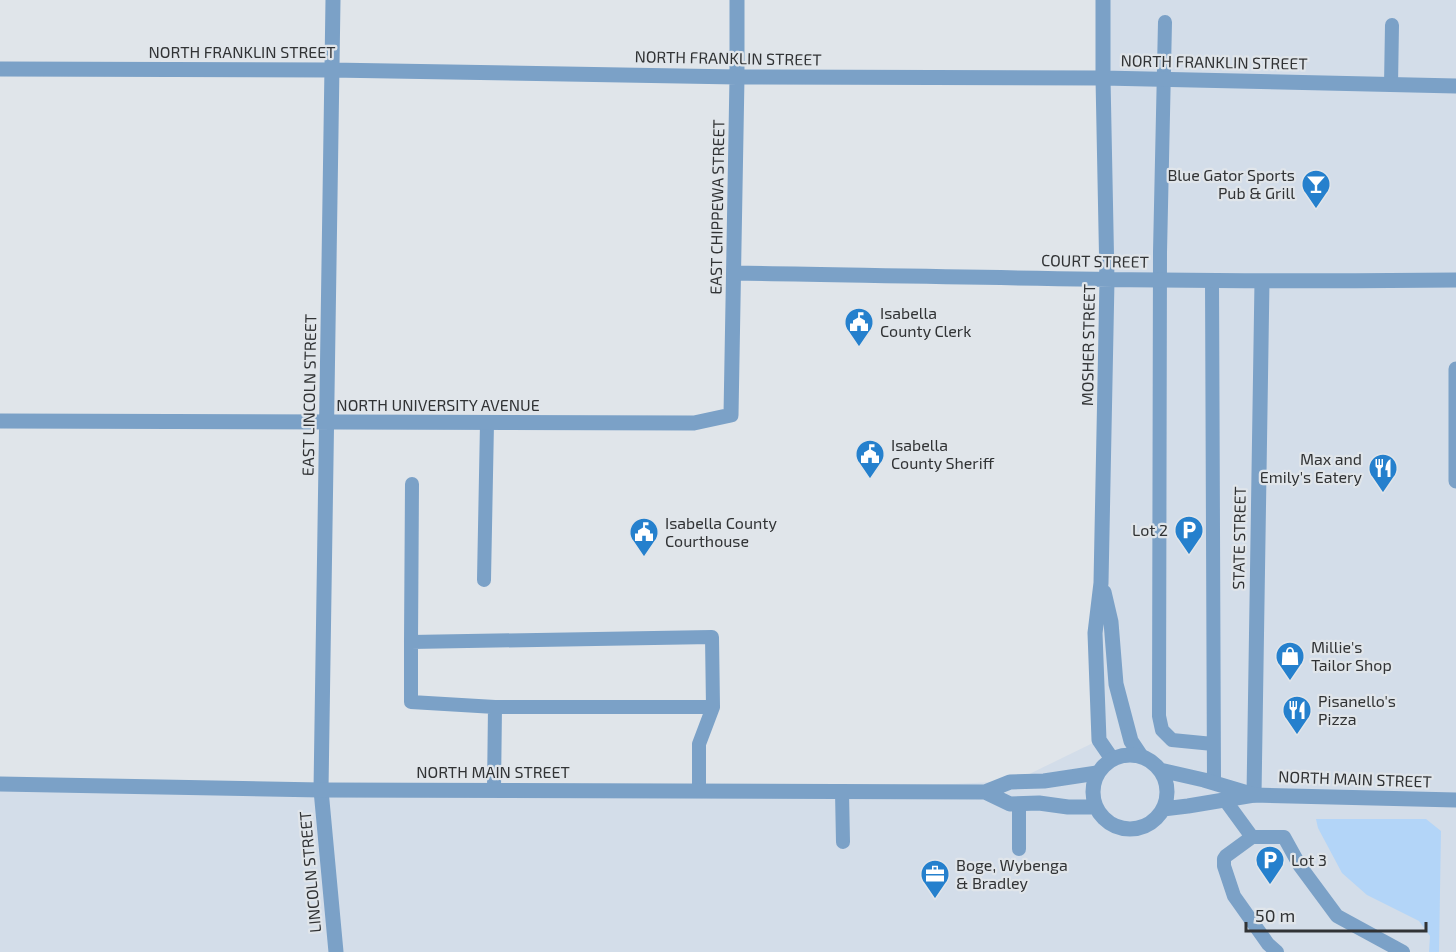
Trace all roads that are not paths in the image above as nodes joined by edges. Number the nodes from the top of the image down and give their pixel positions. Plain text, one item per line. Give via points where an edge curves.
1 (333, 0) edge
2 (737, 0) edge
3 (1103, 0) edge
4 (1165, 22) dead end
5 (1392, 25) dead end
6 (0, 69) edge
7 (331, 70) junction
8 (738, 77) junction
9 (1103, 78) junction
10 (1164, 79) junction
11 (1391, 85) junction
12 (1456, 86) edge
13 (734, 273) junction
14 (1107, 280) junction
15 (1160, 280) junction
16 (1456, 280) edge
17 (1212, 281) junction
18 (1262, 281) junction
19 (1456, 369) edge
20 (731, 415) joint
21 (0, 421) edge
22 (327, 423) junction
23 (487, 423) junction
24 (1456, 435) edge
25 (1456, 481) edge
26 (412, 484) dead end
27 (484, 580) dead end
28 (1101, 583) junction
29 (411, 642) junction
30 (495, 707) junction
31 (713, 707) junction
32 (1214, 744) junction
33 (1141, 756) junction
34 (1112, 759) junction
35 (1160, 770) junction
36 (1098, 773) junction
37 (1214, 782) junction
38 (0, 784) edge
39 (321, 790) junction
40 (494, 790) junction
41 (699, 791) junction
42 (842, 792) junction
43 (985, 792) junction
44 (1254, 795) junction
45 (1225, 800) junction
46 (1456, 800) edge
47 (1019, 804) junction
48 (1096, 807) junction
49 (1163, 808) junction
50 (1252, 837) junction
51 (843, 842) dead end
52 (1019, 849) dead end
53 (336, 952) edge
54 (1277, 952) edge
55 (1403, 952) edge

1 - 7 street, EAST LINCOLN STREET
2 - 8 street, EAST CHIPPEWA STREET
3 - 9 street, MOSHER STREET
4 - 10 lane
5 - 11 lane
6 - 7 street, NORTH FRANKLIN STREET
7 - 8 street, NORTH FRANKLIN STREET
7 - 22 street, EAST LINCOLN STREET
8 - 9 street, NORTH FRANKLIN STREET
8 - 13 street, EAST CHIPPEWA STREET
9 - 10 street, NORTH FRANKLIN STREET
9 - 14 street, MOSHER STREET
10 - 11 street, NORTH FRANKLIN STREET
10 - 15 lane
11 - 12 street, NORTH FRANKLIN STREET
13 - 14 street, COURT STREET
13 - 20 street, EAST CHIPPEWA STREET
14 - 15 street, COURT STREET
14 - 28 street, MOSHER STREET
15 - 17 street, COURT STREET
15 - 32 lane via 1159,716 1162,730 1172,740
16 - 18 street, COURT STREET
17 - 18 street, COURT STREET
17 - 32 lane
18 - 44 street, STATE STREET
19 - 24 street
20 - 23 street, NORTH UNIVERSITY AVENUE via 694,423
21 - 22 street, NORTH UNIVERSITY AVENUE
22 - 23 street, NORTH UNIVERSITY AVENUE
22 - 39 street, EAST LINCOLN STREET
23 - 27 lane
24 - 25 street
26 - 29 lane
28 - 33 street, MOSHER STREET via 1111,622 1116,684 1131,741
28 - 34 street, MOSHER STREET via 1095,633 1099,740
29 - 30 lane via 411,702
29 - 31 lane via 712,637
30 - 31 lane
30 - 40 lane
31 - 41 lane via 699,744
32 - 37 lane
33 - 34 street via 1121,755
33 - 35 street
34 - 36 street
35 - 37 street, NORTH MAIN STREET
35 - 49 street via 1167,789
36 - 43 street, NORTH MAIN STREET via 1010,782
36 - 48 street via 1093,784
37 - 44 street, NORTH MAIN STREET
38 - 39 street, NORTH MAIN STREET
39 - 40 street, NORTH MAIN STREET
39 - 53 street, LINCOLN STREET
40 - 41 street, NORTH MAIN STREET
41 - 42 street, NORTH MAIN STREET
42 - 43 street, NORTH MAIN STREET
42 - 51 lane
43 - 47 street, NORTH MAIN STREET
44 - 45 street, NORTH MAIN STREET
44 - 46 street, NORTH MAIN STREET
45 - 49 street, NORTH MAIN STREET
45 - 50 lane
47 - 48 street, NORTH MAIN STREET
47 - 52 lane
48 - 49 street via 1109,822 1127,829 1153,821
50 - 54 lane via 1226,856 1224,866 1234,896
50 - 55 lane via 1284,837 1337,916

